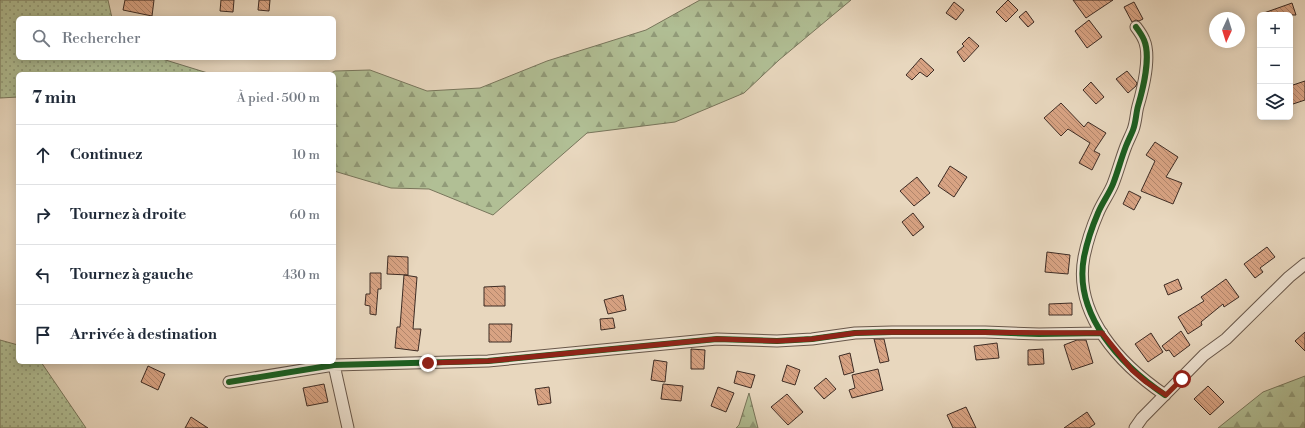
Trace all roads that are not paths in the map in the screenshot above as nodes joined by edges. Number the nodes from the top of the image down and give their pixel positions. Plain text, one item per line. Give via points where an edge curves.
1 (1136, 27) dead end
2 (1305, 264) edge
3 (1102, 333) junction
4 (334, 365) junction
5 (229, 382) dead end
6 (1166, 395) junction
7 (348, 428) edge
8 (1135, 428) edge

1 - 3 street via 1144,41 1146,74 1134,129 1108,196 1092,226 1082,270 1086,301
2 - 6 street via 1226,339 1204,355
3 - 4 street via 855,333 777,341 684,341 488,361
3 - 6 street via 1132,370
4 - 5 street
4 - 7 street
6 - 8 street

